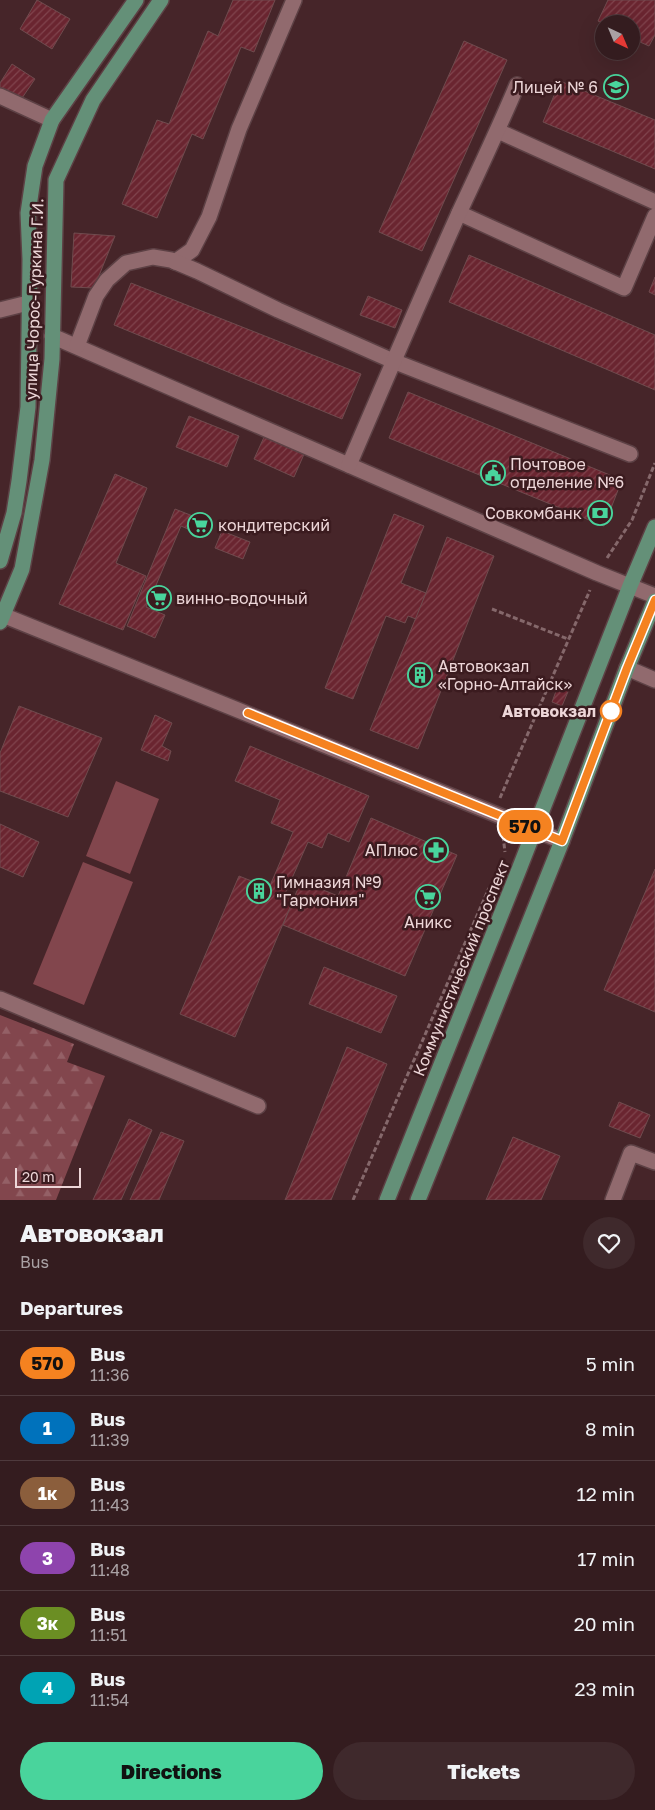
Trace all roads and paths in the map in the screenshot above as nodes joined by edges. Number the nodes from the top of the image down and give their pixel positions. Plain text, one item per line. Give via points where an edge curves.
1 (136, 0) edge
2 (160, 0) edge
3 (294, 0) edge
4 (517, 85) dead end
5 (0, 96) edge
6 (52, 120) junction
7 (498, 131) junction
8 (655, 202) edge
9 (459, 213) junction
10 (655, 216) edge
11 (175, 262) junction
12 (28, 303) junction
13 (0, 310) edge
14 (52, 336) junction
15 (77, 346) junction
16 (393, 361) junction
17 (630, 454) dead end
18 (349, 465) junction
19 (655, 527) edge
20 (0, 562) edge
21 (630, 586) junction
22 (655, 596) edge
23 (655, 600) edge
24 (492, 609) dead end
25 (1, 617) edge
26 (568, 639) dead end
27 (627, 668) junction
28 (655, 680) edge
29 (534, 830) junction
30 (562, 841) junction
31 (0, 999) edge
32 (258, 1106) dead end
33 (655, 1162) edge
34 (387, 1200) edge
35 (418, 1200) edge
36 (613, 1200) edge

1 - 6 main road, улица Чорос-Гуркина Г.И.
2 - 14 main road, улица Чорос-Гуркина Г.И. via 93,100 56,180
3 - 11 street via 239,129 209,217 192,250
4 - 7 street
5 - 6 street
6 - 12 main road, улица Чорос-Гуркина Г.И. via 35,166 28,213
7 - 8 street
7 - 9 street
9 - 10 street via 624,288
9 - 16 street
11 - 15 street via 153,257 126,262 96,296
11 - 16 street
12 - 13 street
12 - 20 main road, улица Чорос-Гуркина Г.И. via 28,407 14,513
14 - 15 street
14 - 25 main road, улица Чорос-Гуркина Г.И. via 42,460 22,569
15 - 18 street
16 - 17 street
16 - 18 street
18 - 21 street
19 - 21 main road, Коммунистический проспект
21 - 22 street
21 - 29 main road, Коммунистический проспект
23 - 27 main road
24 - 26 path
25 - 29 street
27 - 28 street
27 - 30 main road
29 - 30 street
29 - 34 main road, Коммунистический проспект
30 - 35 main road
31 - 32 street
33 - 36 street via 630,1154

